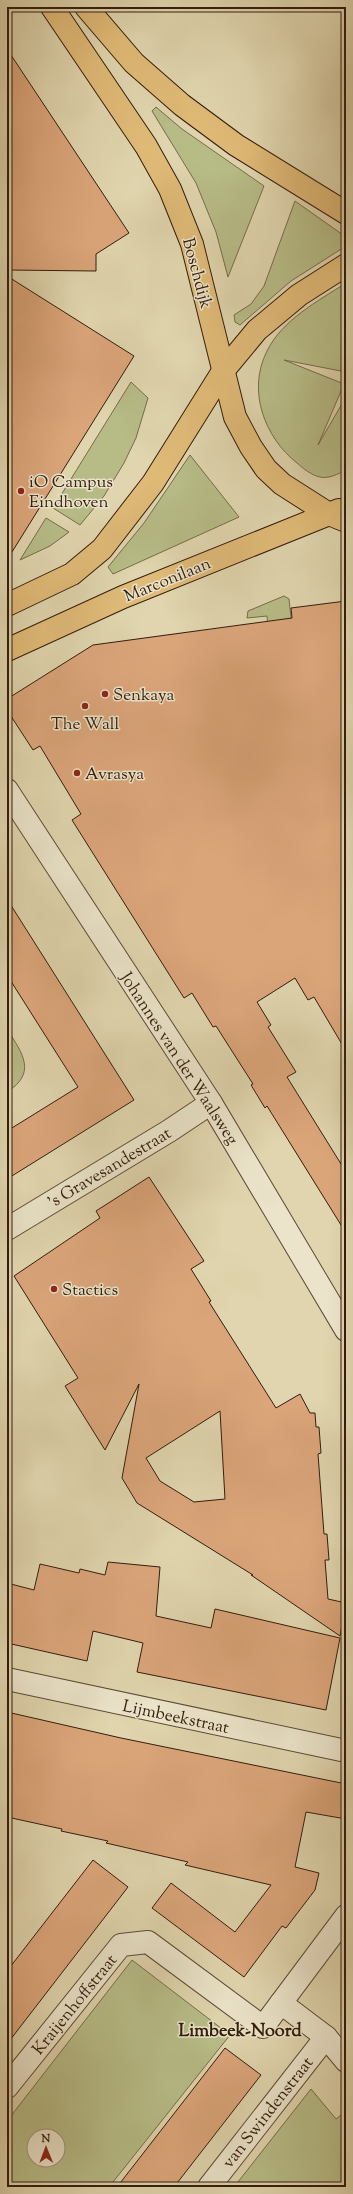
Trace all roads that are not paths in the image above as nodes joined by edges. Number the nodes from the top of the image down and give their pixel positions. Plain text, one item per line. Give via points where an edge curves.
1 (52, 7) edge
2 (86, 7) edge
3 (299, 183) junction
4 (346, 194) edge
5 (346, 213) edge
6 (346, 265) edge
7 (222, 371) junction
8 (340, 514) edge
9 (7, 605) edge
10 (7, 650) edge
11 (7, 790) edge
12 (211, 1103) junction
13 (7, 1229) edge
14 (346, 1330) edge
15 (7, 1679) edge
16 (346, 1751) edge
17 (346, 1916) edge
18 (281, 2003) junction
19 (326, 2038) junction
20 (346, 2061) edge
21 (7, 2088) edge
22 (209, 2187) edge

1 - 7 main road, Boschdijk via 146,146 170,189 192,244 204,286
2 - 3 main road via 134,63 182,105 236,145
3 - 4 main road
3 - 5 main road
6 - 7 main road via 299,295 257,330
7 - 8 main road, Boschdijk via 235,417 266,469 294,493
7 - 9 main road via 153,483 102,549 72,574
8 - 10 main road, Marconilaan via 123,597
11 - 12 street, Johannes van der Waalsweg
12 - 13 street, 's Gravesandestraat
12 - 14 street, Johannes van der Waalsweg
15 - 16 street, Lijmbeekstraat
17 - 18 street
18 - 19 street
18 - 21 street, Kraijenhoffstraat via 263,2027 148,1942 121,1945
19 - 20 street
19 - 22 street, van Swindenstraat

